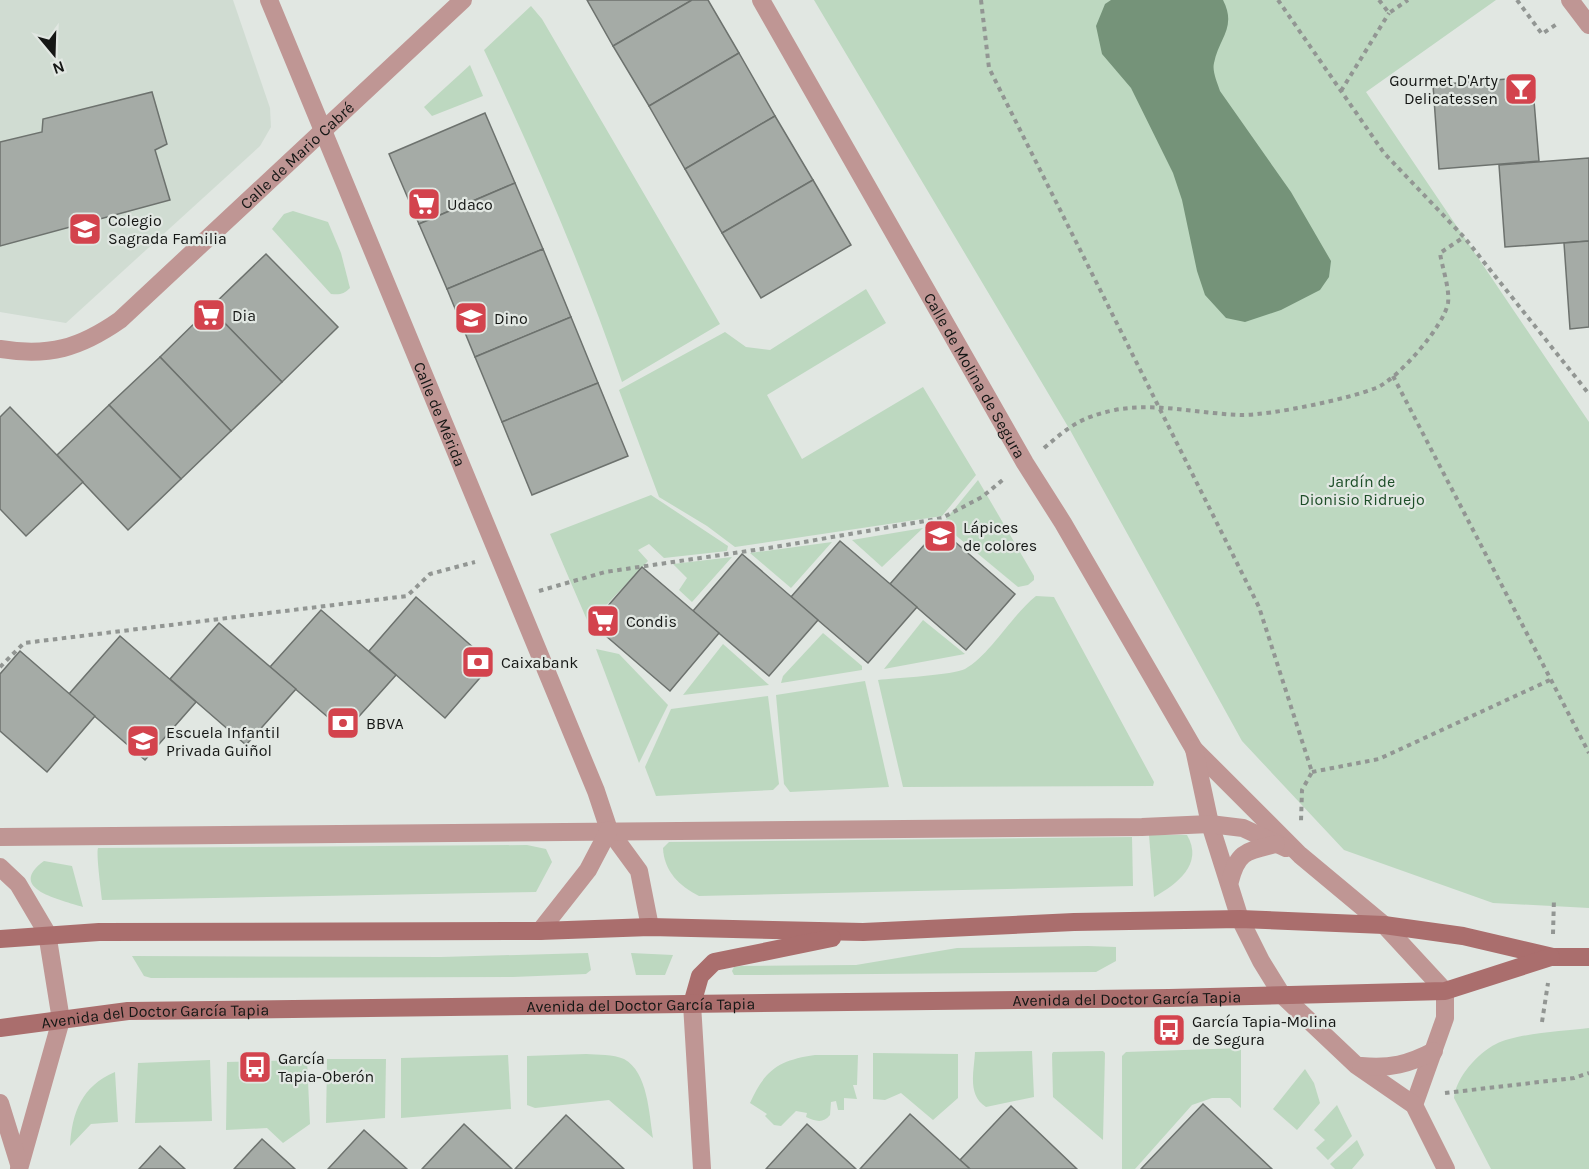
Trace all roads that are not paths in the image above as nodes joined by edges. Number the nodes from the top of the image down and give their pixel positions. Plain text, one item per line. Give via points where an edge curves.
1 (269, 0) edge
2 (463, 0) edge
3 (761, 0) edge
4 (1573, 5) edge
5 (1589, 25) edge
6 (323, 130) junction
7 (0, 349) edge
8 (1194, 749) junction
9 (1210, 824) junction
10 (609, 830) junction
11 (0, 837) edge
12 (1276, 844) junction
13 (1300, 855) junction
14 (0, 867) edge
15 (1230, 881) junction
16 (1240, 919) junction
17 (1384, 925) junction
18 (650, 927) junction
19 (540, 930) junction
20 (863, 932) junction
21 (47, 933) junction
22 (0, 939) edge
23 (1553, 957) junction
24 (1589, 957) edge
25 (1445, 992) junction
26 (1282, 995) junction
27 (692, 1004) junction
28 (61, 1020) junction
29 (0, 1028) edge
30 (1434, 1051) junction
31 (1356, 1065) junction
32 (0, 1102) edge
33 (1414, 1105) junction
34 (19, 1167) edge
35 (702, 1169) edge
36 (1446, 1169) edge

1 - 6 street, Calle de Mérida
2 - 6 street, Calle de Mario Cabré
3 - 8 street, Calle de Molina de Segura via 1025,464
4 - 5 street
6 - 7 street, Calle de Mario Cabré via 120,320 93,339 62,350 36,353
6 - 10 street, Calle de Mérida
8 - 9 street, Calle de Molina de Segura
8 - 13 street, Calle de Molina de Segura
9 - 10 street
9 - 12 street, Calle de Molina de Segura via 1243,828
9 - 15 street, Calle de Molina de Segura
10 - 11 street
10 - 18 street, Calle de Mérida via 639,871
10 - 19 street via 588,870
12 - 13 street, Calle de Molina de Segura
12 - 15 street via 1244,852 1234,863
13 - 17 street, Calle de Molina de Segura
14 - 21 street via 18,884
15 - 16 street, Calle de Molina de Segura
16 - 17 main road, Avenida del Doctor García Tapia
16 - 20 main road, Avenida del Doctor García Tapia
16 - 26 street
17 - 23 main road, Avenida del Doctor García Tapia via 1463,936
17 - 25 street, Calle de Molina de Segura
18 - 19 main road, Avenida del Doctor García Tapia
18 - 20 main road, Avenida del Doctor García Tapia
19 - 21 main road, Avenida del Doctor García Tapia
20 - 27 main road via 714,962 700,975
21 - 22 main road, Avenida del Doctor García Tapia
21 - 28 street
23 - 24 main road, Avenida del Doctor García Tapia
23 - 25 main road, Avenida del Doctor García Tapia
25 - 26 main road, Avenida del Doctor García Tapia
25 - 30 street via 1445,1018
26 - 27 main road, Avenida del Doctor García Tapia
26 - 31 street
27 - 28 main road, Avenida del Doctor García Tapia via 140,1011
27 - 35 street
28 - 29 main road, Avenida del Doctor García Tapia
28 - 34 street
30 - 31 street via 1412,1063 1384,1069
30 - 33 street
31 - 33 street
32 - 34 street
33 - 36 street

